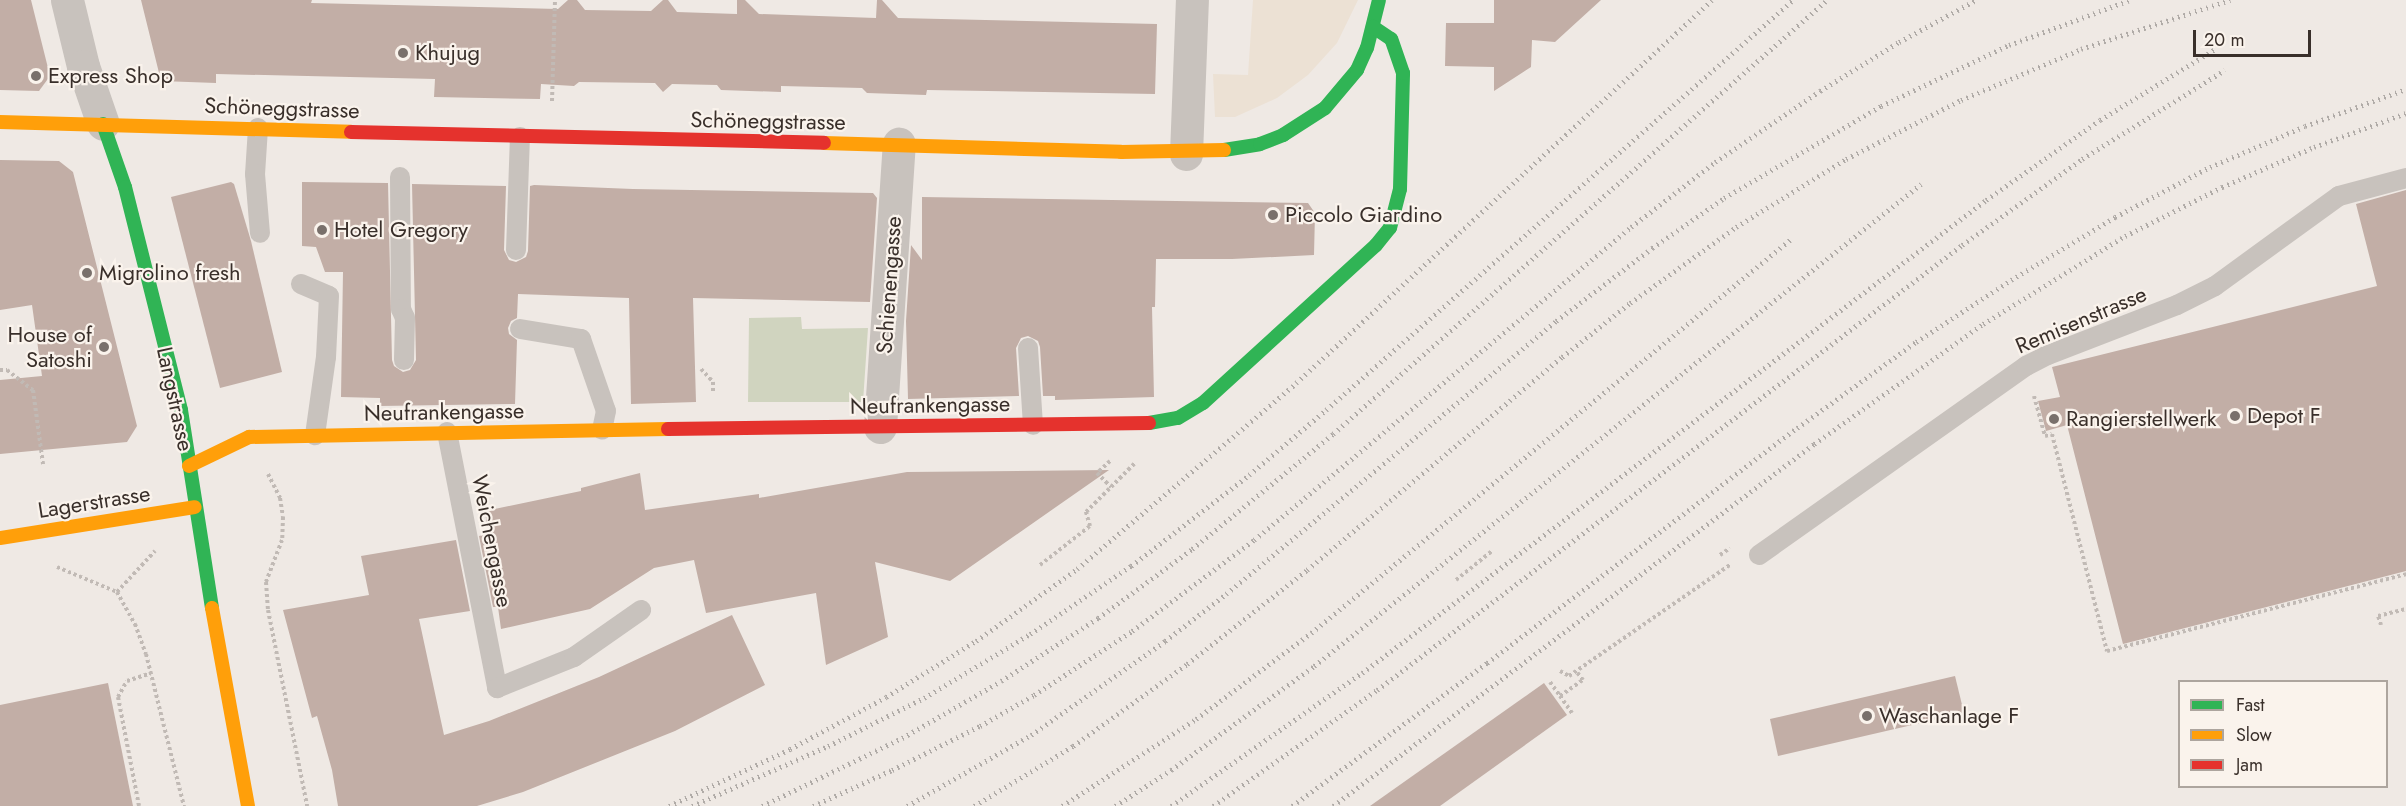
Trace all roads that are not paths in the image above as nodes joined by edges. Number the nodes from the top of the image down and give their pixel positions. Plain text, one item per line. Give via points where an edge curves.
1 (67, 0) edge
2 (1192, 0) edge
3 (1379, 0) edge
4 (1373, 27) junction
5 (0, 122) edge
6 (103, 124) junction
7 (258, 128) junction
8 (520, 137) junction
9 (899, 144) junction
10 (1186, 154) junction
11 (400, 177) dead end
12 (2406, 178) edge
13 (260, 233) dead end
14 (516, 250) dead end
15 (301, 284) dead end
16 (520, 329) dead end
17 (1028, 348) dead end
18 (405, 360) dead end
19 (1033, 425) junction
20 (880, 427) junction
21 (602, 430) junction
22 (447, 432) junction
23 (315, 435) junction
24 (189, 466) junction
25 (195, 507) junction
26 (0, 538) edge
27 (1759, 555) road end
28 (641, 610) dead end
29 (248, 806) edge

1 - 6 street, Langstrasse via 83,66
2 - 10 street
3 - 4 street, Schöneggstrasse
4 - 10 street, Schöneggstrasse via 1357,70 1324,108 1305,122 1260,144
4 - 19 street, Neufrankengasse via 1391,39 1403,73 1400,189 1396,212 1386,234 1187,414 1155,423
5 - 6 street, Schöneggstrasse
6 - 7 street, Schöneggstrasse
6 - 24 street, Langstrasse via 125,187 181,410
7 - 8 street, Schöneggstrasse
7 - 13 lane via 255,174
8 - 9 street, Schöneggstrasse
8 - 14 lane
9 - 10 street, Schöneggstrasse
9 - 20 street, Schienengasse
11 - 18 lane
12 - 27 lane, Remisenstrasse via 2339,196 2215,286 2026,366
15 - 23 lane via 328,296 326,357
16 - 21 lane via 581,339 606,411
17 - 19 lane
19 - 20 street, Neufrankengasse
20 - 21 street, Neufrankengasse
21 - 22 street, Neufrankengasse
22 - 23 street, Neufrankengasse
22 - 28 lane, Weichengasse via 497,688 574,657
23 - 24 street, Neufrankengasse via 249,437
24 - 25 street, Langstrasse
25 - 26 street, Lagerstrasse
25 - 29 street, Langstrasse

